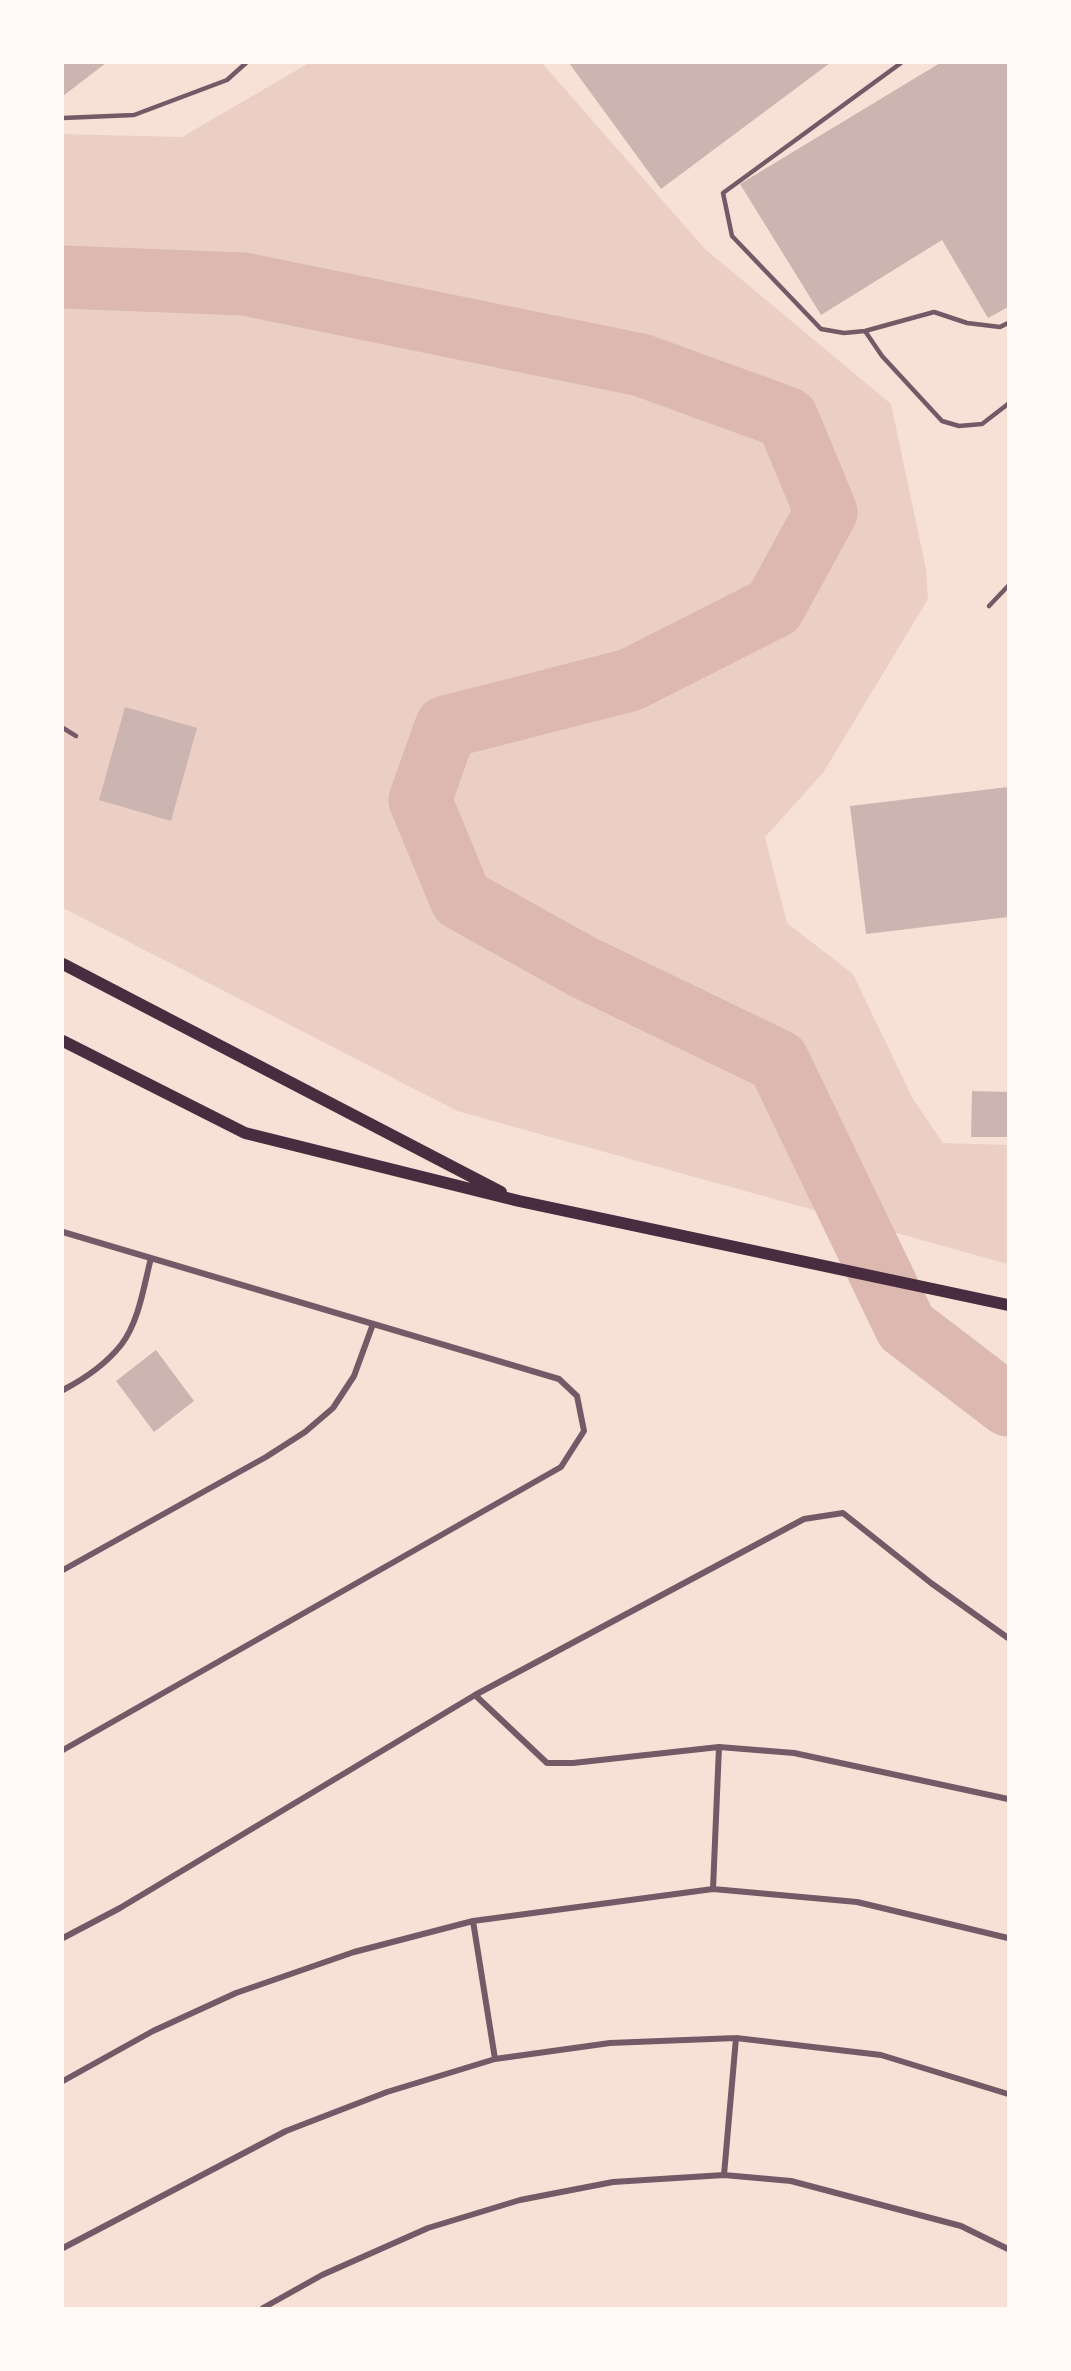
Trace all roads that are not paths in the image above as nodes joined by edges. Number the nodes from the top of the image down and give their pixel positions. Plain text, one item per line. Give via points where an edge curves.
1 (246, 63) edge
2 (902, 63) edge
3 (63, 118) edge
4 (1008, 323) edge
5 (865, 331) junction
6 (1008, 404) edge
7 (1008, 586) edge
8 (989, 606) dead end
9 (63, 728) edge
10 (76, 736) dead end
11 (63, 964) edge
12 (63, 1041) edge
13 (519, 1201) junction
14 (63, 1232) edge
15 (151, 1258) junction
16 (1008, 1305) edge
17 (373, 1324) junction
18 (63, 1390) edge
19 (63, 1570) edge
20 (1008, 1638) edge
21 (475, 1695) junction
22 (719, 1747) junction
23 (63, 1750) edge
24 (1008, 1799) edge
25 (713, 1889) junction
26 (473, 1921) junction
27 (63, 1938) edge
28 (1008, 1938) edge
29 (736, 2038) junction
30 (495, 2060) junction
31 (63, 2080) edge
32 (1008, 2094) edge
33 (724, 2175) junction
34 (63, 2248) edge
35 (1008, 2248) edge
36 (263, 2308) edge

1 - 3 lane via 227,80 134,115
2 - 5 lane via 723,193 732,236 820,329
4 - 5 lane via 1000,327 967,323 934,312
5 - 6 lane via 882,356 942,421 960,426 982,424
7 - 8 lane
9 - 10 lane
11 - 13 main road
12 - 13 main road via 245,1133
13 - 16 main road
14 - 15 street
15 - 17 street
15 - 18 street via 139,1308 122,1344 97,1368
17 - 19 street via 354,1376 333,1408 305,1432
17 - 23 street via 559,1379 577,1396 584,1431 561,1467
20 - 21 street via 930,1583 843,1513 804,1519
21 - 22 street via 547,1763 573,1764
21 - 27 street via 120,1908
22 - 24 street via 794,1753
22 - 25 street
25 - 26 street
25 - 28 street via 857,1902
26 - 30 street
26 - 31 street via 354,1952 236,1993 153,2031
29 - 30 street via 610,2043
29 - 32 street via 881,2055
29 - 33 street
30 - 34 street via 387,2092 286,2131
33 - 35 street via 791,2181 961,2226
33 - 36 street via 613,2182 520,2200 428,2228 322,2275

